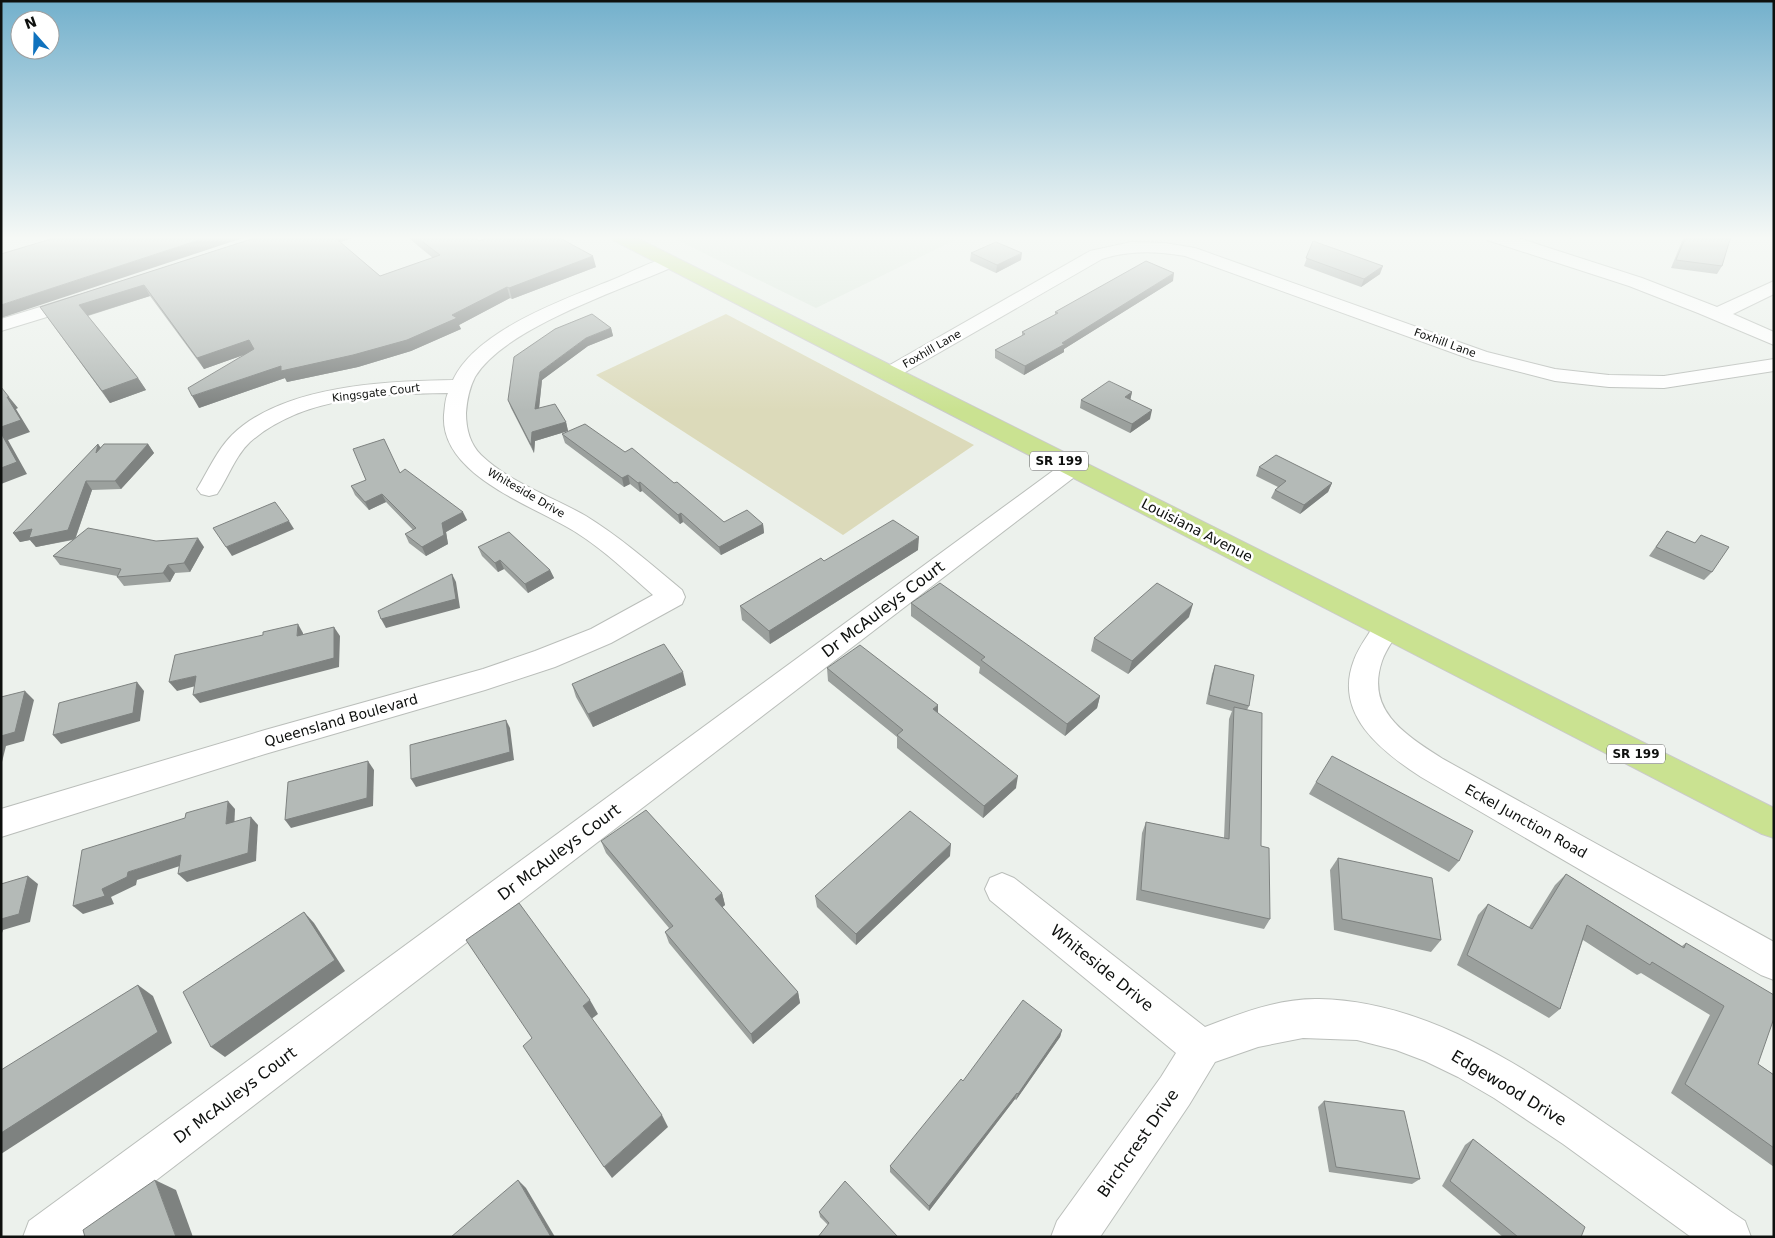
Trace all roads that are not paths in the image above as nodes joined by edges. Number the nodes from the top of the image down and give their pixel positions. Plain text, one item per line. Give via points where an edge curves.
1 (596, 294) edge
2 (731, 294) edge
3 (1028, 294) edge
4 (1306, 294) edge
5 (1669, 294) edge
6 (1761, 294) edge
7 (95, 296) edge
8 (1719, 313) junction
9 (1, 325) edge
10 (1774, 339) edge
11 (1774, 365) edge
12 (888, 374) junction
13 (460, 386) junction
14 (1073, 468) junction
15 (209, 490) dead end
16 (672, 596) joint
17 (1387, 627) junction
18 (1, 823) edge
19 (1774, 824) edge
20 (1002, 889) dead end
21 (1774, 962) edge
22 (1201, 1048) junction
23 (45, 1237) edge
24 (1073, 1237) edge
25 (1730, 1237) edge

1 - 13 street, Whiteside Drive via 525,325 474,364
2 - 12 main road, Louisiana Avenue / SR 199
3 - 12 street, Foxhill Lane
4 - 11 street, Foxhill Lane via 1480,356 1555,375 1609,381 1664,382
5 - 8 street
6 - 8 street
7 - 9 street
8 - 10 street
12 - 14 main road, Louisiana Avenue / SR 199
13 - 15 street, Kingsgate Court via 376,390 283,412 266,420 234,448
13 - 16 street, Whiteside Drive via 454,414 456,436 479,466 587,528
14 - 17 main road, Louisiana Avenue / SR 199
14 - 23 street, Dr McAuleys Court
16 - 18 street, Queensland Boulevard via 601,636 545,659
17 - 19 main road, Louisiana Avenue / SR 199
17 - 21 street, Eckel Junction Road via 1368,660 1362,696 1381,730 1401,748
20 - 22 street, Whiteside Drive
22 - 24 street, Birchcrest Drive
22 - 25 street, Edgewood Drive via 1235,1035 1316,1018 1361,1022 1397,1031 1454,1053 1512,1086

